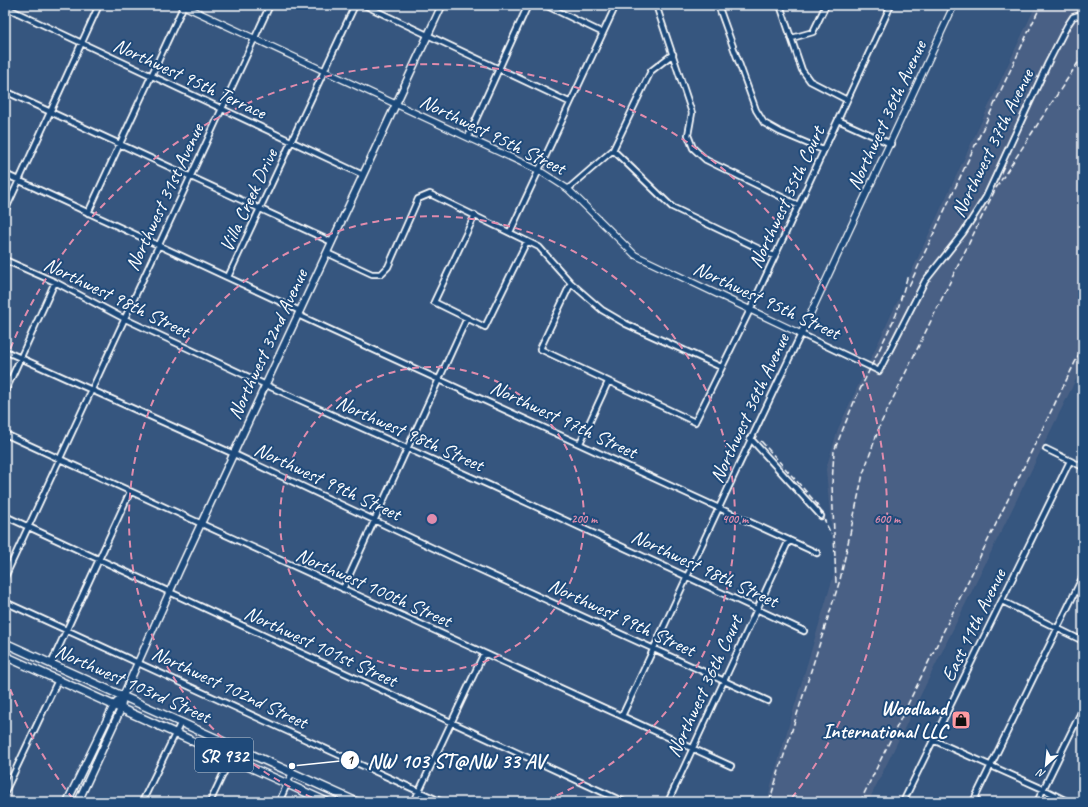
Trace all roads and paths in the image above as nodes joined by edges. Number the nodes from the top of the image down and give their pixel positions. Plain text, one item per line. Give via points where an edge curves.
1 (99, 5) edge
2 (183, 5) edge
3 (270, 5) edge
4 (355, 5) edge
5 (364, 5) edge
6 (442, 5) edge
7 (528, 5) edge
8 (545, 5) edge
9 (616, 5) edge
10 (656, 5) edge
11 (718, 5) edge
12 (780, 5) edge
13 (826, 5) edge
14 (891, 5) edge
15 (954, 5) edge
16 (5, 7) edge
17 (13, 7) edge
18 (1083, 14) edge
19 (603, 33) junction
20 (428, 35) junction
21 (792, 38) junction
22 (255, 39) junction
23 (81, 43) junction
24 (673, 54) junction
25 (499, 69) junction
26 (324, 71) junction
27 (150, 75) junction
28 (5, 91) edge
29 (847, 100) junction
30 (569, 102) junction
31 (396, 104) junction
32 (222, 109) junction
33 (50, 112) junction
34 (838, 120) junction
35 (468, 137) junction
36 (291, 142) junction
37 (120, 144) junction
38 (891, 144) junction
39 (612, 150) junction
40 (823, 150) junction
41 (540, 171) junction
42 (5, 174) edge
43 (363, 175) junction
44 (190, 177) junction
45 (19, 180) junction
46 (568, 189) junction
47 (798, 205) junction
48 (260, 209) junction
49 (5, 211) edge
50 (88, 212) junction
51 (475, 215) junction
52 (510, 232) junction
53 (527, 241) junction
54 (332, 242) junction
55 (158, 245) junction
56 (327, 253) junction
57 (774, 256) junction
58 (5, 260) edge
59 (228, 278) junction
60 (55, 282) junction
61 (571, 283) junction
62 (750, 310) junction
63 (299, 313) junction
64 (123, 318) junction
65 (467, 318) junction
66 (802, 334) junction
67 (5, 351) edge
68 (21, 359) junction
69 (721, 367) junction
70 (879, 371) joint
71 (440, 379) junction
72 (608, 382) junction
73 (266, 385) junction
74 (92, 391) junction
75 (5, 392) edge
76 (5, 434) edge
77 (750, 438) junction
78 (580, 443) junction
79 (408, 449) junction
80 (1046, 449) dead end
81 (234, 454) junction
82 (59, 459) junction
83 (1070, 462) junction
84 (1083, 467) edge
85 (130, 492) junction
86 (720, 508) junction
87 (5, 516) edge
88 (821, 516) dead end
89 (376, 520) junction
90 (201, 524) junction
91 (28, 527) junction
92 (789, 540) junction
93 (817, 552) dead end
94 (99, 560) junction
95 (687, 576) junction
96 (1083, 576) edge
97 (5, 577) edge
98 (343, 589) junction
99 (169, 592) junction
100 (1002, 601) junction
101 (5, 602) edge
102 (756, 609) junction
103 (1057, 628) junction
104 (66, 629) junction
105 (804, 631) dead end
106 (1083, 640) edge
107 (6, 644) edge
108 (654, 648) junction
109 (484, 653) junction
110 (5, 656) edge
111 (139, 662) junction
112 (51, 664) junction
113 (58, 680) junction
114 (724, 680) junction
115 (123, 696) junction
116 (768, 701) dead end
117 (114, 705) junction
118 (1083, 708) edge
119 (121, 709) junction
120 (622, 716) junction
121 (181, 722) junction
122 (450, 722) junction
123 (176, 733) junction
124 (933, 740) junction
125 (236, 747) junction
126 (692, 749) junction
127 (231, 758) junction
128 (731, 766) dead end
129 (992, 766) junction
130 (292, 773) junction
131 (288, 784) junction
132 (1044, 789) junction
133 (419, 791) junction
134 (5, 792) edge
135 (347, 800) edge
136 (67, 802) edge
137 (78, 802) edge
138 (142, 802) edge
139 (210, 802) edge
140 (279, 802) edge
141 (327, 802) edge
142 (357, 802) edge
143 (414, 802) edge
144 (442, 802) edge
145 (624, 802) edge
146 (668, 802) edge
147 (903, 802) edge
148 (974, 802) edge
149 (1037, 802) edge
150 (1069, 802) edge

1 - 23 street
2 - 22 street, Northwest 95th Street
2 - 27 street
3 - 22 street, Northwest 31st Avenue
4 - 26 street, Villa Creek Drive
5 - 20 street
6 - 20 main road, Northwest 32nd Avenue
7 - 25 street
8 - 19 street
9 - 19 street
10 - 24 street
11 - 40 street via 756,110 764,123
12 - 21 street
13 - 21 street via 813,32
14 - 29 street, Northwest 35th Court
15 - 38 street, Northwest 36th Avenue
16 - 17 street, Northwest 95th Terrace
17 - 23 street, Northwest 95th Terrace
18 - 70 street, Northwest 37th Avenue via 1073,17 1067,26 986,197 963,233 925,281
19 - 30 street
20 - 25 street
20 - 31 main road, Northwest 32nd Avenue
21 - 29 street via 802,70 810,81
22 - 26 street, Northwest 95th Street
22 - 32 street, Northwest 31st Avenue
23 - 27 street, Northwest 95th Terrace
23 - 33 street
24 - 39 street via 651,71
24 - 47 street via 692,113 688,135 693,148 706,160
25 - 30 street
25 - 35 street
26 - 31 street, Northwest 95th Street
26 - 36 street, Villa Creek Drive
27 - 32 street, Northwest 95th Terrace
27 - 37 street
28 - 33 street
29 - 34 street, Northwest 35th Court
30 - 41 street
31 - 35 street, Northwest 95th Street
31 - 43 main road, Northwest 32nd Avenue
32 - 36 street, Northwest 95th Terrace
32 - 44 street, Northwest 31st Avenue
33 - 37 street
33 - 45 street
34 - 38 street
34 - 40 street, Northwest 35th Court
35 - 41 street, Northwest 95th Street
36 - 43 street, Northwest 95th Terrace
36 - 48 street, Villa Creek Drive
37 - 44 street
37 - 50 street
38 - 66 street, Northwest 36th Avenue
39 - 46 street
39 - 57 street via 672,208
40 - 47 street, Northwest 35th Court
41 - 46 street, Northwest 95th Street
41 - 52 street
42 - 45 street, Northwest 97th Street
43 - 54 main road, Northwest 32nd Avenue
44 - 48 street
44 - 55 street, Northwest 31st Avenue
45 - 49 street
45 - 50 street, Northwest 97th Street
46 - 62 street, Northwest 95th Street via 635,255
47 - 57 street, Northwest 35th Court
48 - 54 street
48 - 59 street, Villa Creek Drive
50 - 55 street, Northwest 97th Street
51 - 52 street
51 - 56 street via 430,194 418,199 388,267 381,274 372,274
51 - 65 street via 434,302
52 - 53 street
53 - 61 street via 539,247
53 - 65 street via 485,327
54 - 56 main road, Northwest 32nd Avenue
55 - 59 street, Northwest 97th Street
55 - 64 street, Northwest 31st Avenue
56 - 63 main road, Northwest 32nd Avenue
57 - 62 street, Northwest 35th Court
58 - 60 street, Northwest 98th Street
59 - 63 street, Northwest 97th Street
60 - 64 street, Northwest 98th Street
60 - 68 street
61 - 69 street via 602,310 626,324
61 - 72 street via 540,349
62 - 66 street, Northwest 95th Street
62 - 69 street, Northwest 35th Court
63 - 71 street, Northwest 97th Street
63 - 73 main road, Northwest 32nd Avenue
64 - 73 street, Northwest 98th Street
64 - 74 street, Northwest 31st Avenue
65 - 71 street
66 - 70 street, Northwest 95th Street
66 - 77 street, Northwest 36th Avenue
67 - 68 street, Northwest 99th Street
68 - 74 street, Northwest 99th Street
68 - 75 street
69 - 72 street, Northwest 35th Court via 695,422
71 - 78 street, Northwest 97th Street
71 - 79 street
72 - 78 street
73 - 79 street, Northwest 98th Street
73 - 81 main road, Northwest 32nd Avenue
74 - 81 street, Northwest 99th Street
74 - 82 street, Northwest 31st Avenue
76 - 82 street, Northwest 100th Street
77 - 86 street, Northwest 36th Avenue
77 - 88 street
78 - 86 street, Northwest 97th Street
79 - 89 street
79 - 95 street, Northwest 98th Street
80 - 83 street
81 - 89 street, Northwest 99th Street
81 - 90 main road, Northwest 32nd Avenue
82 - 85 street, Northwest 100th Street
82 - 91 street, Northwest 31st Avenue
83 - 84 street
83 - 100 street, East 11th Avenue
85 - 90 street, Northwest 100th Street
85 - 94 street
86 - 92 street, Northwest 97th Street
86 - 95 street, Northwest 36th Avenue
87 - 91 street, Northwest 101st Street
89 - 98 street
89 - 108 street, Northwest 99th Street
90 - 98 street, Northwest 100th Street
90 - 99 main road, Northwest 32nd Avenue
91 - 94 street, Northwest 101st Street
91 - 97 street, Northwest 31st Avenue
92 - 93 street, Northwest 97th Street
92 - 102 street, Northwest 36th Court
94 - 99 street, Northwest 101st Street
94 - 104 street
95 - 102 street, Northwest 98th Street
95 - 108 street, Northwest 36th Avenue
96 - 103 street
98 - 109 street, Northwest 100th Street
99 - 111 main road, Northwest 32nd Avenue
99 - 122 street, Northwest 101st Street
100 - 103 street
100 - 124 street, East 11th Avenue
101 - 104 street, Northwest 102nd Street
102 - 105 street, Northwest 98th Street
102 - 114 street, Northwest 36th Court
103 - 106 street
103 - 129 street
104 - 111 street, Northwest 102nd Street
104 - 112 street
107 - 112 main road, Northwest 103rd Street / SR 932
108 - 114 street, Northwest 99th Street
108 - 120 street, Northwest 36th Avenue
109 - 120 street, Northwest 100th Street
109 - 122 street
110 - 113 main road, Northwest 103rd Street / SR 932
111 - 115 main road, Northwest 32nd Avenue
111 - 133 street, Northwest 102nd Street
112 - 115 main road, Northwest 103rd Street / SR 932
113 - 117 main road, Northwest 103rd Street / SR 932
113 - 134 street
114 - 116 street, Northwest 99th Street
114 - 126 street, Northwest 36th Court
115 - 117 main road, Northwest 32nd Avenue
115 - 119 main road, Northwest 32nd Avenue
115 - 121 main road, Northwest 103rd Street / SR 932
117 - 119 main road, Northwest 103rd Street / SR 932
117 - 136 main road, Northwest 32nd Avenue
118 - 132 street
119 - 123 main road, Northwest 103rd Street / SR 932
119 - 137 main road, Northwest 32nd Avenue
120 - 126 street, Northwest 100th Street
121 - 123 street
121 - 125 main road, Northwest 103rd Street / SR 932
122 - 133 street
122 - 145 street, Northwest 101st Street
123 - 127 main road, Northwest 103rd Street / SR 932
123 - 138 street
124 - 129 street
124 - 147 street, East 11th Avenue
125 - 127 street
125 - 130 main road, Northwest 103rd Street / SR 932
126 - 128 street, Northwest 100th Street
126 - 146 street, Northwest 36th Court
127 - 131 main road, Northwest 103rd Street / SR 932
127 - 139 street
129 - 132 street
129 - 148 street
130 - 131 street
130 - 135 main road, Northwest 103rd Street / SR 932
131 - 140 street
131 - 141 main road, Northwest 103rd Street / SR 932
132 - 149 street
132 - 150 street
133 - 143 street
133 - 144 street, Northwest 102nd Street
135 - 142 main road, Northwest 103rd Street / SR 932

